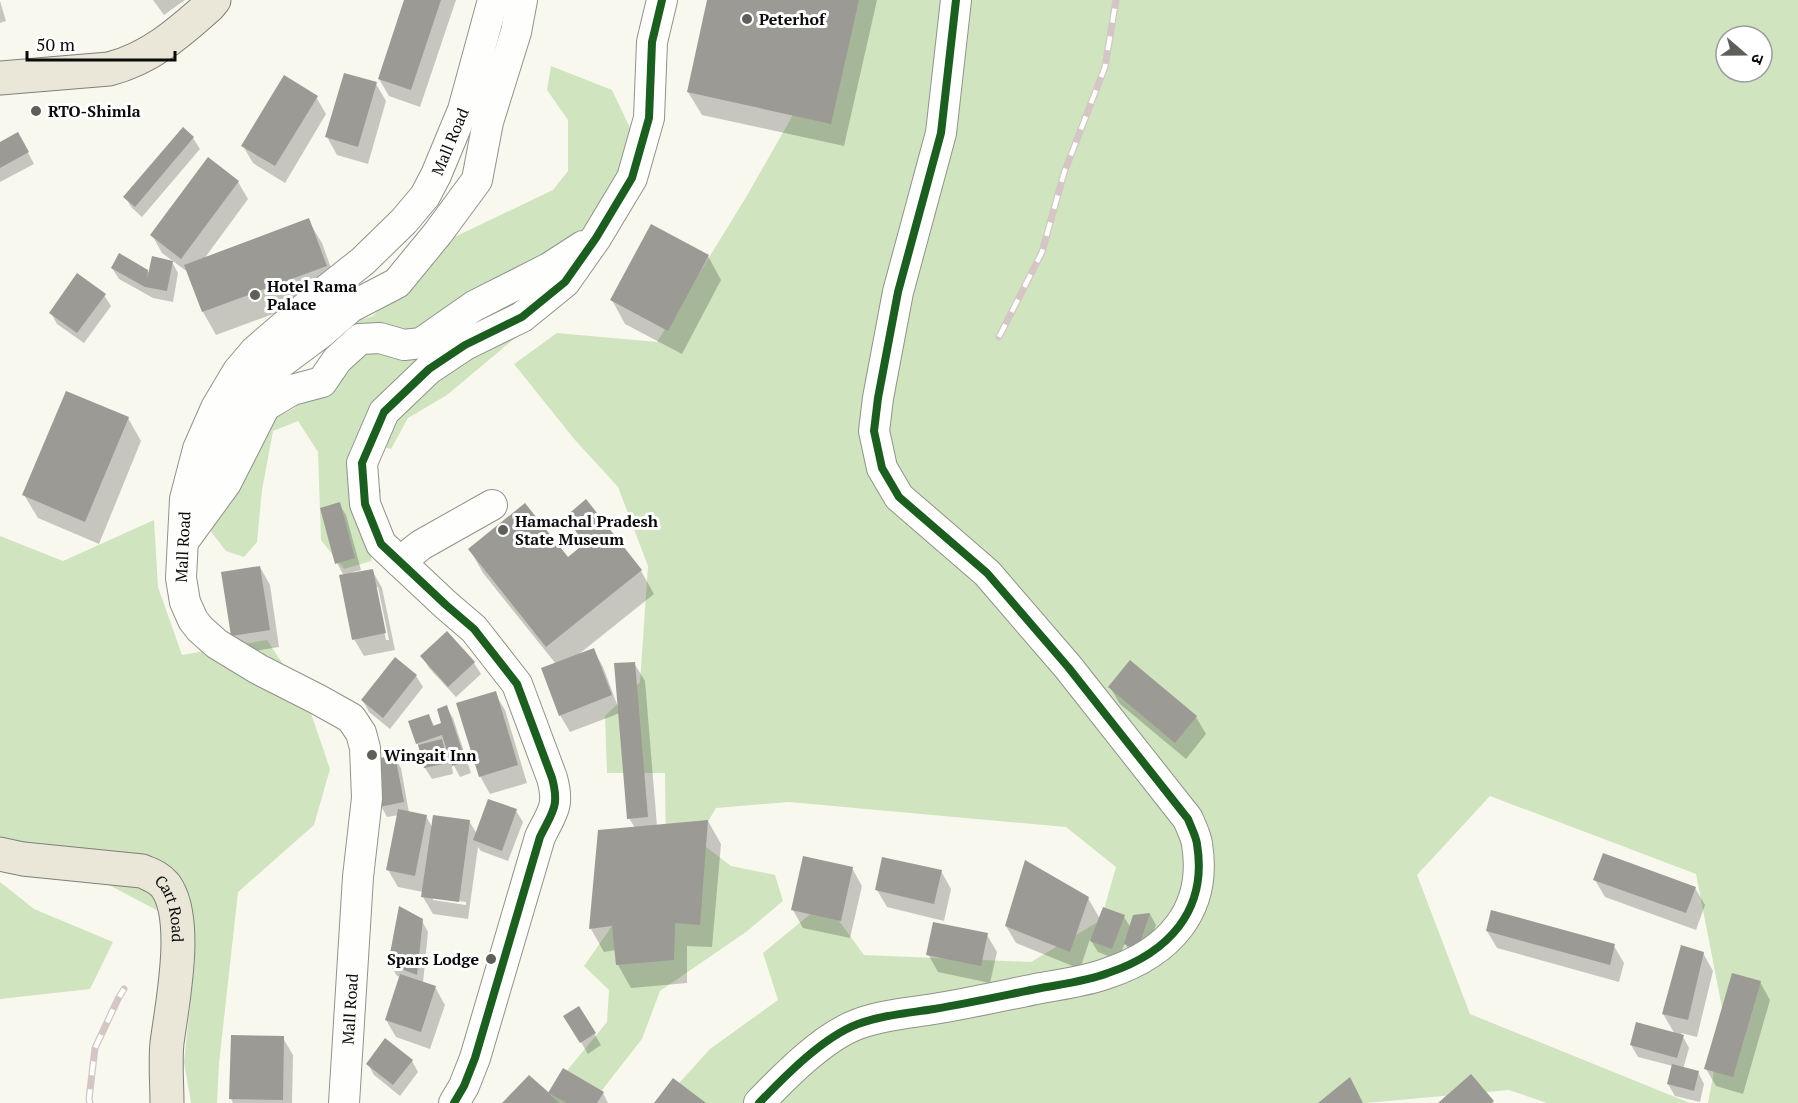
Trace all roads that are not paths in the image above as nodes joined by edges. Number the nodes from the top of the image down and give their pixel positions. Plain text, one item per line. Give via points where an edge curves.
1 (214, 0) edge
2 (493, 0) edge
3 (522, 0) edge
4 (663, 0) edge
5 (956, 0) edge
6 (0, 78) edge
7 (596, 238) junction
8 (184, 499) junction
9 (492, 505) dead end
10 (183, 542) junction
11 (400, 562) junction
12 (0, 854) edge
13 (167, 1103) edge
14 (344, 1103) edge
15 (454, 1103) edge
16 (759, 1103) edge

1 - 6 main road via 173,37 126,65
2 - 8 street, Mall Road via 463,110 425,196 363,261 255,351 238,371 198,449
3 - 8 street via 488,123 477,180 397,283 351,307 270,371
4 - 7 street via 652,42 649,118 632,178
5 - 16 street via 941,133 898,292 878,398 874,431 882,468 899,497 987,573 1188,819 1197,843 1199,869 1195,894 1186,918 1170,938 1139,960 1107,974 1068,983 855,1025 814,1051
7 - 10 street via 549,268 474,306 421,343 404,345 380,338 360,339 337,360 322,382 292,390 265,406 226,483
7 - 11 street via 565,282 522,317 465,345 429,369 384,412 362,463 365,504 381,544
8 - 10 street, Mall Road
9 - 11 street via 421,545
10 - 14 street, Mall Road via 181,578 185,602 200,629 258,669 351,718 362,733 367,798 358,877
11 - 15 street via 474,628 517,684 556,794 475,1058
12 - 13 main road, Cart Road via 23,860 142,871 156,876 166,886 178,935 178,967 167,1046

